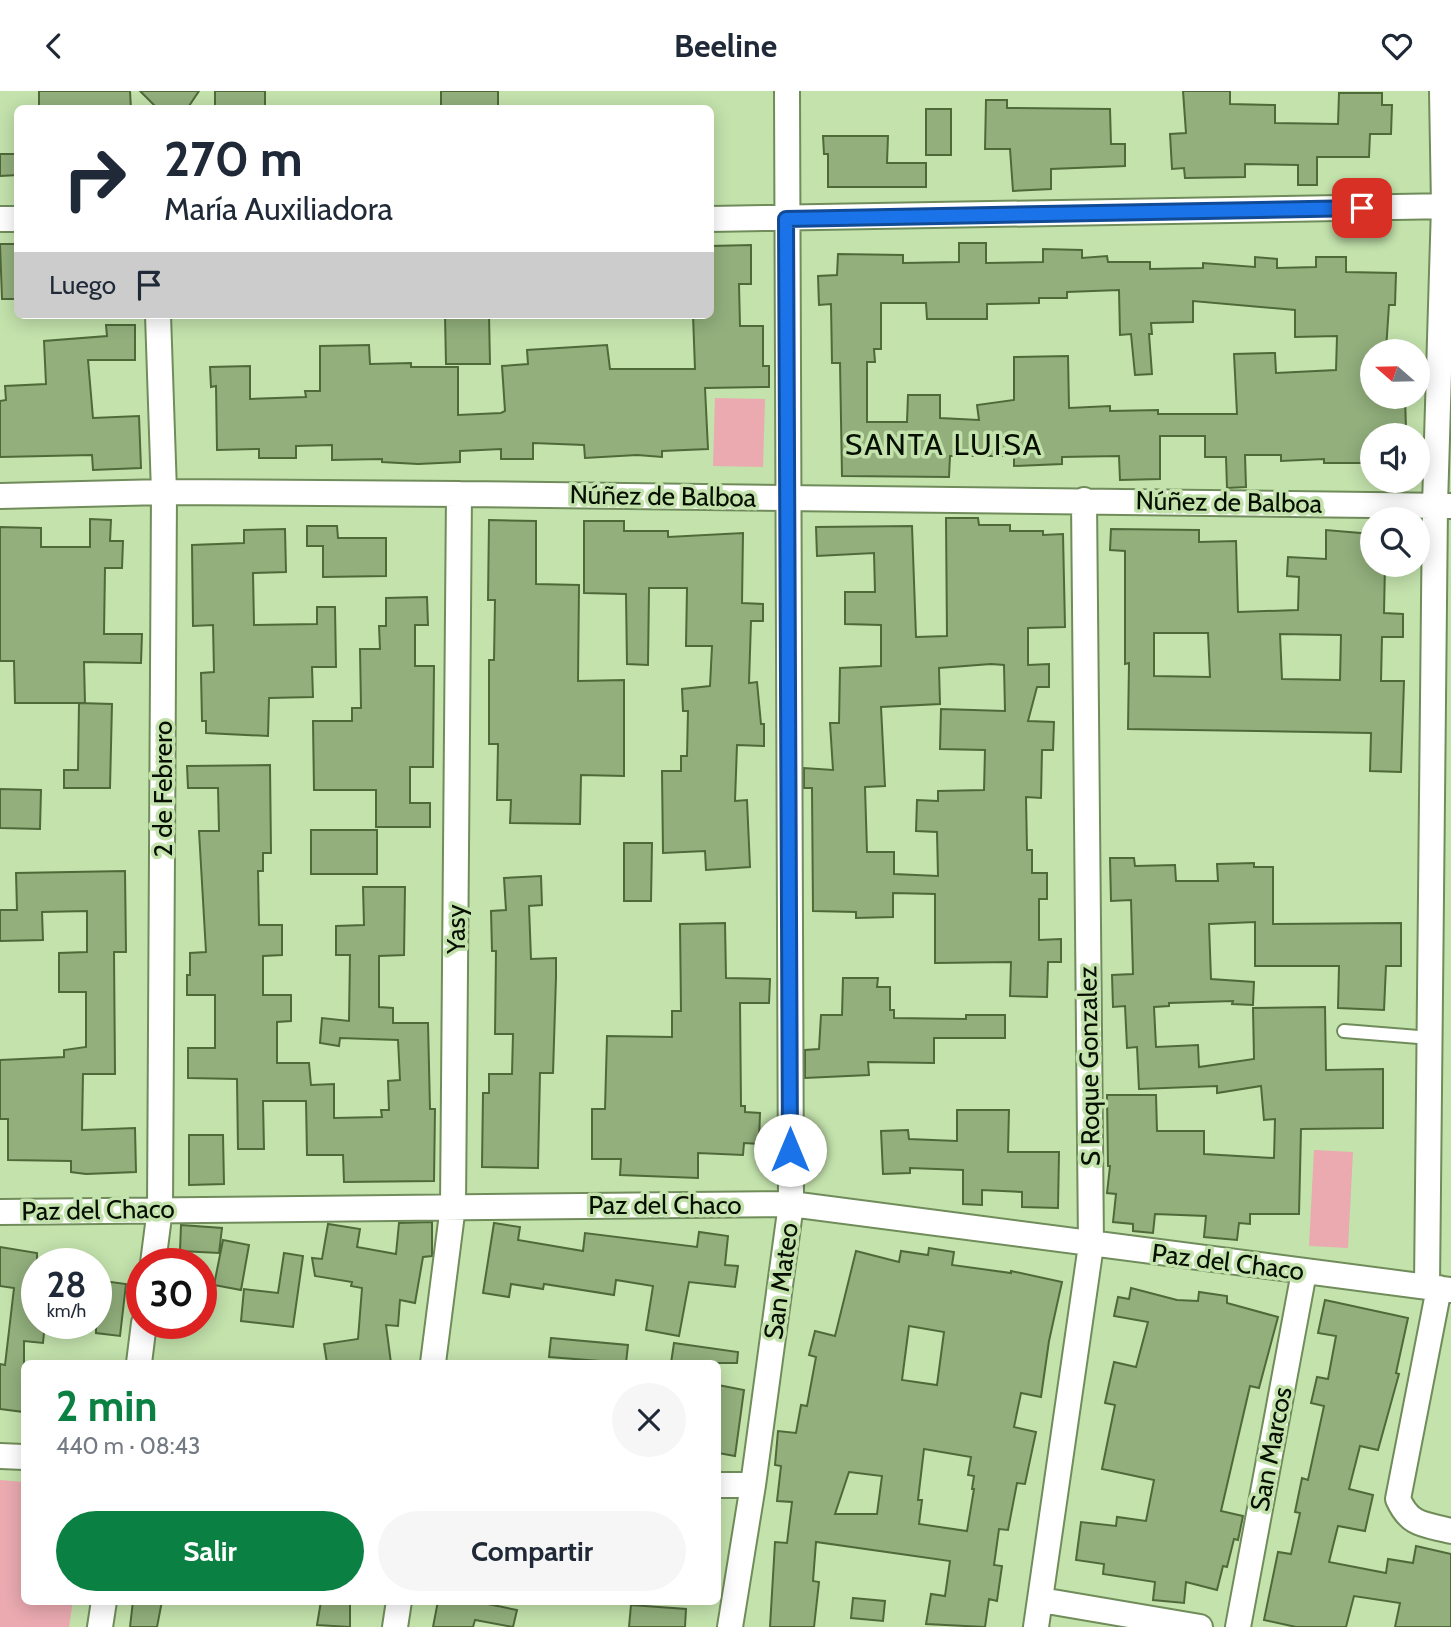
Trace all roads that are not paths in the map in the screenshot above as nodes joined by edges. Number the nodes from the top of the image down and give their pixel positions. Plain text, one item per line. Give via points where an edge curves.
1 (787, 91) edge
2 (1442, 91) edge
3 (1447, 206) edge
4 (714, 219) edge
5 (786, 219) junction
6 (158, 319) edge
7 (164, 492) junction
8 (459, 494) junction
9 (0, 496) edge
10 (788, 498) junction
11 (1084, 500) junction
12 (1443, 506) edge
13 (1344, 1031) dead end
14 (1431, 1038) junction
15 (791, 1204) junction
16 (453, 1206) junction
17 (160, 1209) junction
18 (0, 1212) edge
19 (1091, 1245) junction
20 (155, 1248) edge
21 (1304, 1272) junction
22 (1439, 1288) edge
23 (142, 1339) edge
24 (139, 1360) edge
25 (433, 1360) edge
26 (0, 1455) edge
27 (21, 1457) edge
28 (721, 1485) edge
29 (753, 1485) junction
30 (1451, 1531) edge
31 (1041, 1600) junction
32 (103, 1605) edge
33 (398, 1605) edge
34 (100, 1627) edge
35 (395, 1627) edge
36 (730, 1627) edge
37 (1036, 1627) edge
38 (1200, 1627) edge
39 (1238, 1627) edge

1 - 5 street, San Mateo
2 - 3 street
3 - 5 street
3 - 12 street
4 - 5 street
5 - 10 street, San Mateo
6 - 7 street, 2 de Febrero
7 - 8 street, Núñez de Balboa
7 - 9 street, Núñez de Balboa
7 - 17 street, 2 de Febrero
8 - 10 street, Núñez de Balboa
8 - 16 street, Yasy
10 - 11 street, Núñez de Balboa
10 - 15 street, San Mateo
11 - 12 street, Núñez de Balboa
11 - 19 street, S Roque Gonzalez
12 - 14 street
13 - 14 lane
14 - 22 street
15 - 16 street, Paz del Chaco
15 - 19 street, Paz del Chaco
15 - 29 street, San Mateo
16 - 17 street, Paz del Chaco
16 - 25 street, Yasy
17 - 18 street, Paz del Chaco
17 - 20 street, 2 de Febrero
19 - 21 street, Paz del Chaco
19 - 31 street, S Roque Gonzalez
21 - 22 street, Paz del Chaco
21 - 39 street, San Marcos
22 - 30 street via 1398,1499 1405,1515
23 - 24 street
26 - 27 street
28 - 29 street
29 - 36 street, San Mateo
31 - 37 street, S Roque Gonzalez
31 - 38 street
32 - 34 street
33 - 35 street

